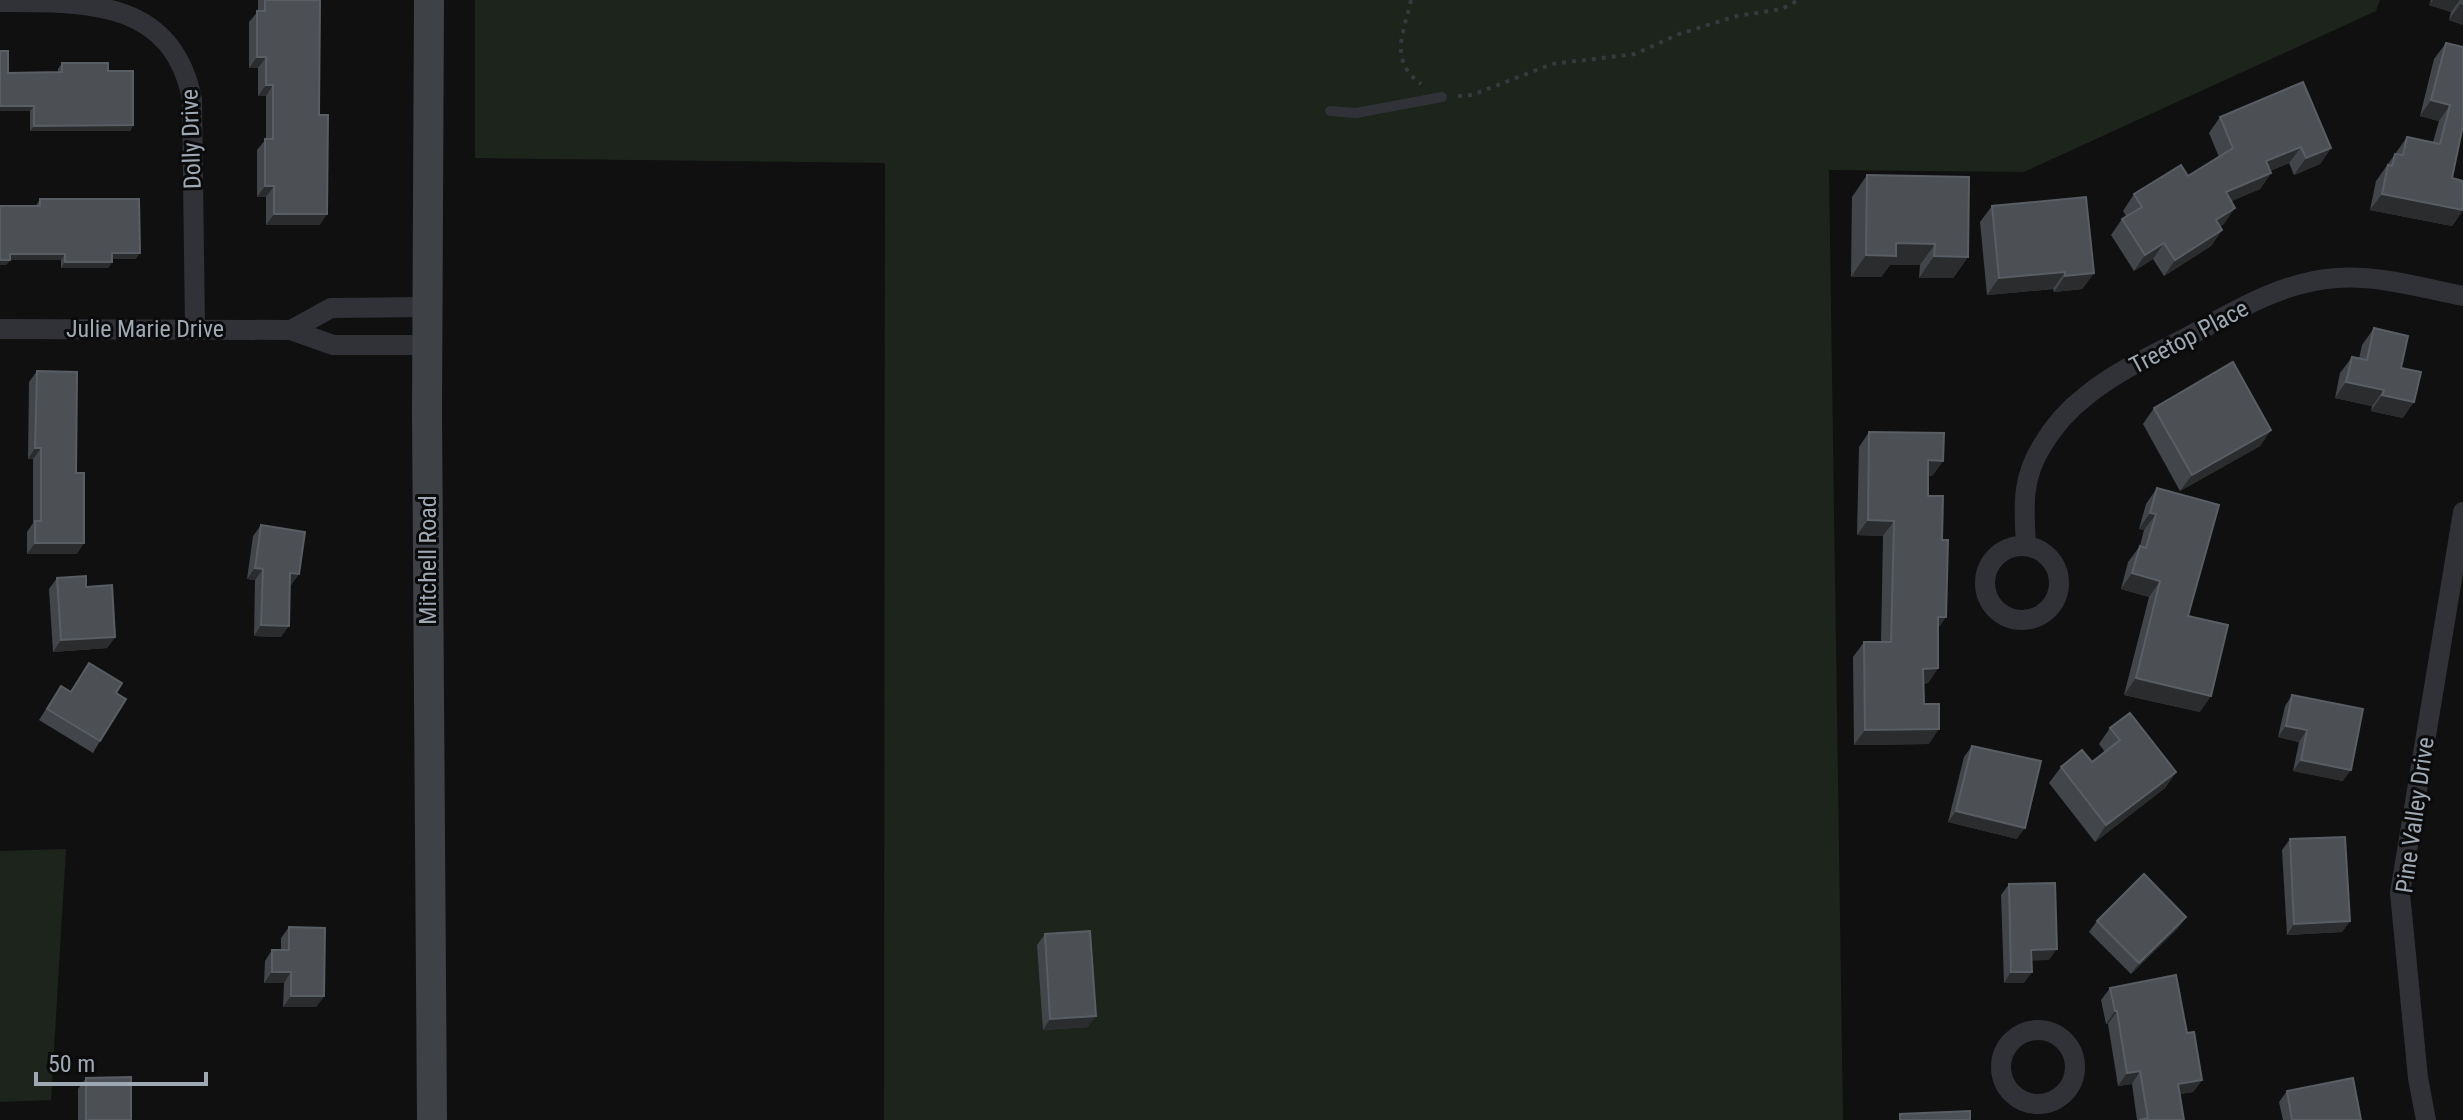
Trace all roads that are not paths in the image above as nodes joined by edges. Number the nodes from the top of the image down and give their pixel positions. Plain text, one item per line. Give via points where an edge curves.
1 (429, 0) edge
2 (0, 2) edge
3 (1442, 97) road end
4 (1330, 111) dead end
5 (2463, 296) edge
6 (428, 307) junction
7 (0, 329) edge
8 (195, 330) junction
9 (291, 330) junction
10 (428, 345) junction
11 (2463, 512) edge
12 (2026, 546) dead end
13 (432, 1120) edge
14 (2426, 1120) edge

1 - 6 street, Mitchell Road
2 - 8 street, Dolly Drive via 122,5 164,32 180,54 192,99
3 - 4 lane via 1356,113
5 - 12 street, Treetop Place via 2374,279 2317,280 2237,311 2129,368 2061,418 2042,446 2024,494
6 - 9 street, Julie Marie Drive via 331,308
6 - 10 street, Mitchell Road
7 - 8 street, Julie Marie Drive
8 - 9 street, Julie Marie Drive
9 - 10 street, Julie Marie Drive via 333,345
10 - 13 street, Mitchell Road
11 - 14 street, Pine Valley Drive via 2400,893

